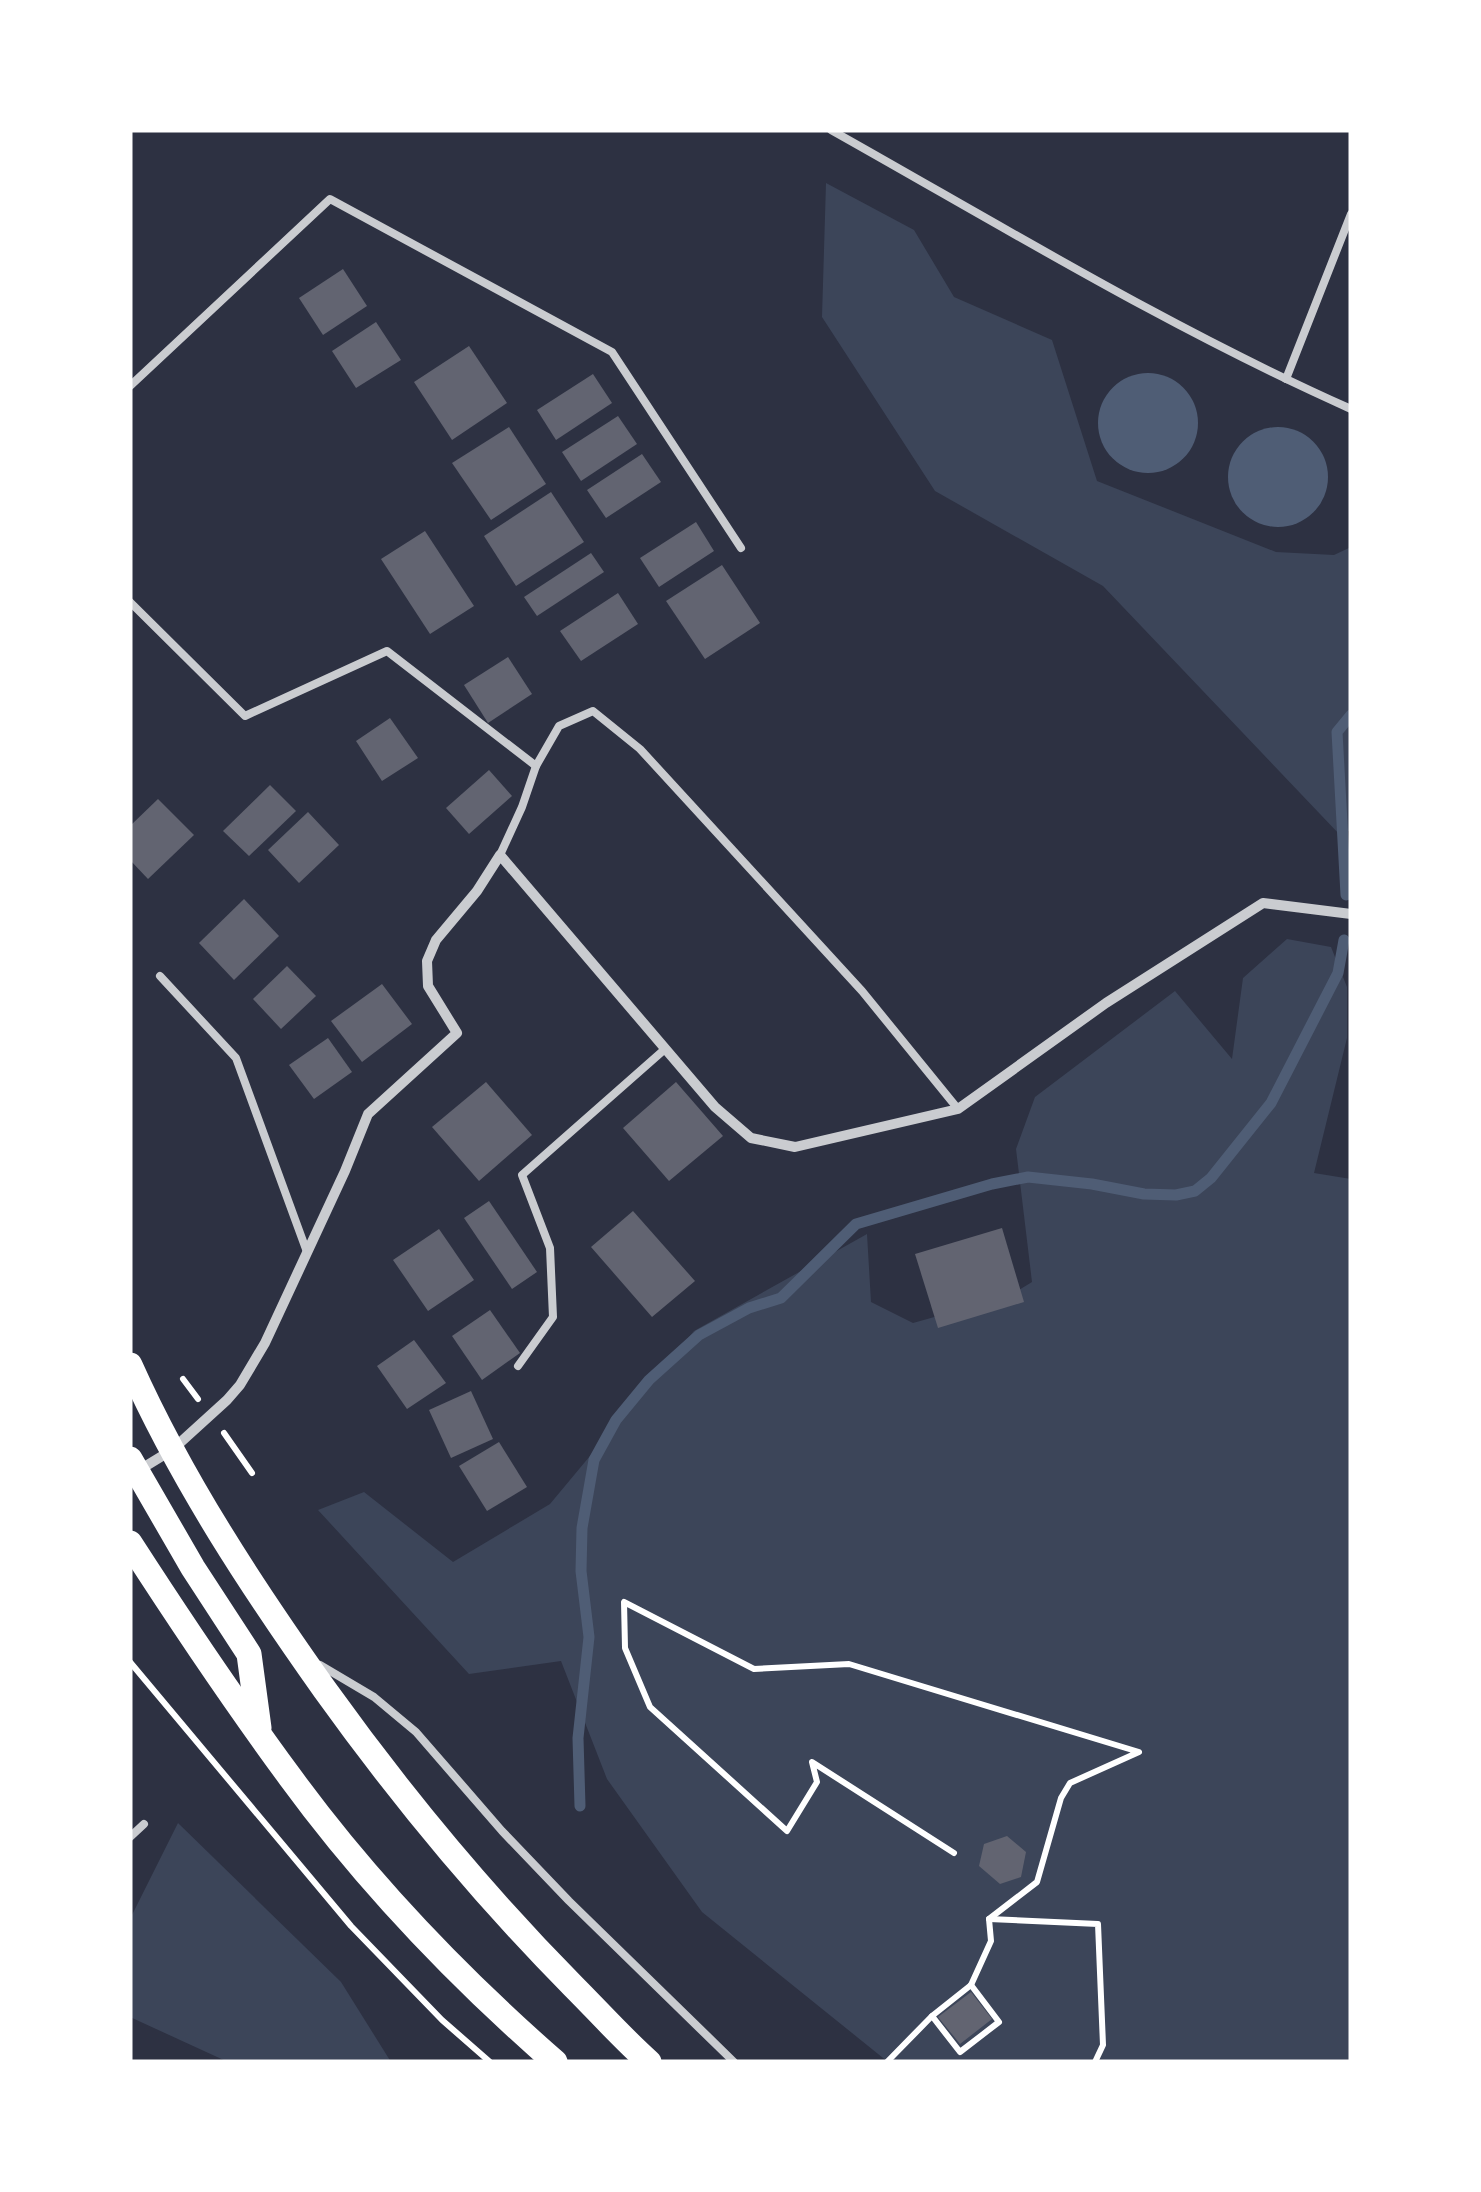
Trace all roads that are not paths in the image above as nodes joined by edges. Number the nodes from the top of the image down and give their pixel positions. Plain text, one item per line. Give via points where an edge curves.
1 (831, 130) edge
2 (1351, 214) edge
3 (1286, 380) junction
4 (130, 386) edge
5 (1351, 408) edge
6 (740, 548) dead end
7 (130, 602) edge
8 (536, 766) junction
9 (500, 855) junction
10 (1351, 914) edge
11 (160, 976) dead end
12 (665, 1048) junction
13 (958, 1109) junction
14 (307, 1252) junction
15 (130, 1365) edge
16 (518, 1366) dead end
17 (172, 1450) junction
18 (132, 1469) edge
19 (130, 1543) edge
20 (299, 1652) junction
21 (260, 1733) junction
22 (144, 1824) dead end
23 (130, 1837) edge
24 (555, 2062) edge
25 (649, 2062) edge
26 (734, 2062) edge

1 - 3 lane
2 - 3 lane
3 - 5 lane
4 - 6 lane via 330,198 612,352
7 - 8 lane via 245,716 387,651
8 - 9 lane
8 - 13 lane via 559,726 593,711 609,722 862,990
9 - 12 street
9 - 14 street via 436,940 428,961 428,986 458,1033 368,1114
10 - 13 street via 1263,903 1106,1003
11 - 14 lane via 236,1058
12 - 13 street via 752,1138 795,1147
12 - 16 lane via 522,1176 550,1248 552,1317
14 - 17 street via 240,1385
15 - 17 main road
17 - 18 street
17 - 20 main road
18 - 21 main road via 249,1654
19 - 21 main road
20 - 25 main road via 461,1864
20 - 26 lane via 374,1697 416,1732 569,1902
21 - 24 main road via 398,1907
22 - 23 lane

